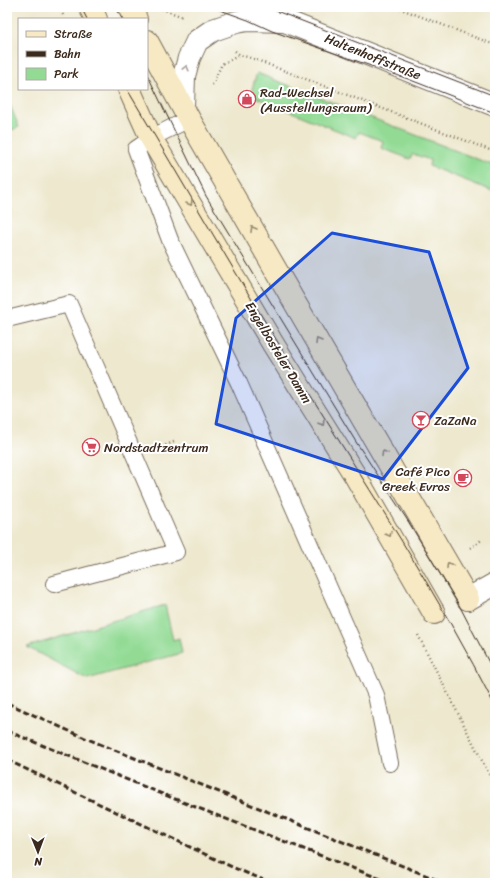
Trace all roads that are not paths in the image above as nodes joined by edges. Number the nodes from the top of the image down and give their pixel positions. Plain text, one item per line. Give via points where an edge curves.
1 (90, 7) edge
2 (130, 7) edge
3 (250, 7) edge
4 (96, 18) edge
5 (136, 18) edge
6 (284, 21) junction
7 (148, 43) edge
8 (129, 90) edge
9 (495, 105) edge
10 (186, 113) junction
11 (151, 138) junction
12 (7, 319) edge
13 (54, 584) dead end
14 (495, 585) edge
15 (468, 599) joint
16 (434, 613) dead end
17 (390, 763) dead end

1 - 4 main road
2 - 5 main road
3 - 6 street, Haltenhoffstraße
6 - 9 street, Haltenhoffstraße
10 -> 6 street via 184,76 197,41 212,30 236,22
7 - 10 main road
8 - 11 main road, Engelbosteler Damm
10 - 11 lane
15 -> 10 main road
11 -> 16 main road, Engelbosteler Damm via 356,477
11 - 17 lane via 136,149 170,240 239,383 376,695
12 - 13 lane via 69,304 176,552
14 - 15 street

